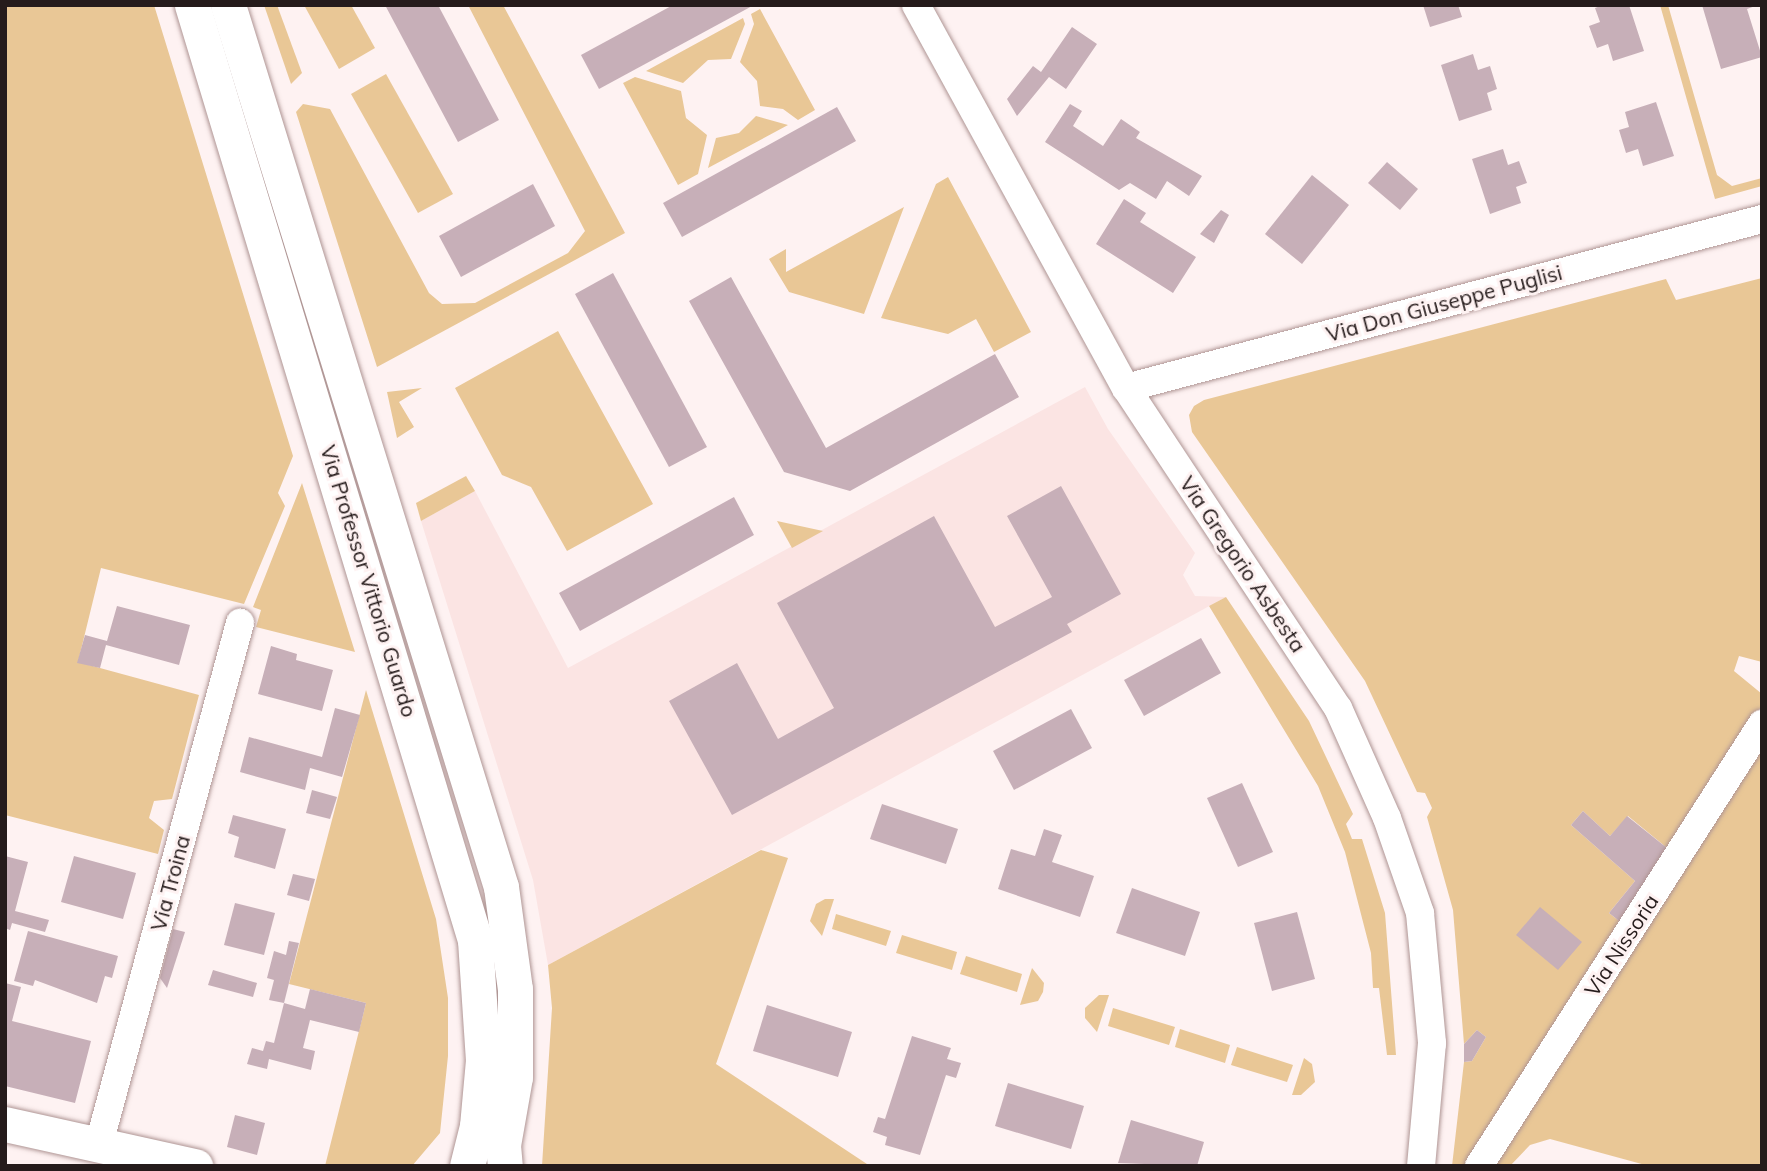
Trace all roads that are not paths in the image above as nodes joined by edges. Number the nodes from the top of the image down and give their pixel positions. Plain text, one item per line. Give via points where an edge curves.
1 (192, 5) edge
2 (228, 5) edge
3 (916, 5) edge
4 (1762, 219) edge
5 (1126, 388) junction
6 (240, 623) dead end
7 (1762, 724) edge
8 (5, 1124) edge
9 (99, 1144) junction
10 (195, 1166) edge
11 (467, 1166) edge
12 (505, 1166) edge
13 (1421, 1166) edge
14 (1479, 1166) edge

1 - 11 street, Via Professor Vittorio Guardo via 475,940 483,1060 477,1126
2 - 12 street, Via Professor Vittorio Guardo via 501,887 515,989 514,1077 503,1145
3 - 5 street, Via Gregorio Asbesta
4 - 5 street, Via Don Giuseppe Puglisi
5 - 13 street, Via Gregorio Asbesta via 1338,708 1387,818 1420,913 1432,1043
6 - 9 street, Via Troina
7 - 14 street, Via Nissoria
8 - 9 street
9 - 10 street

